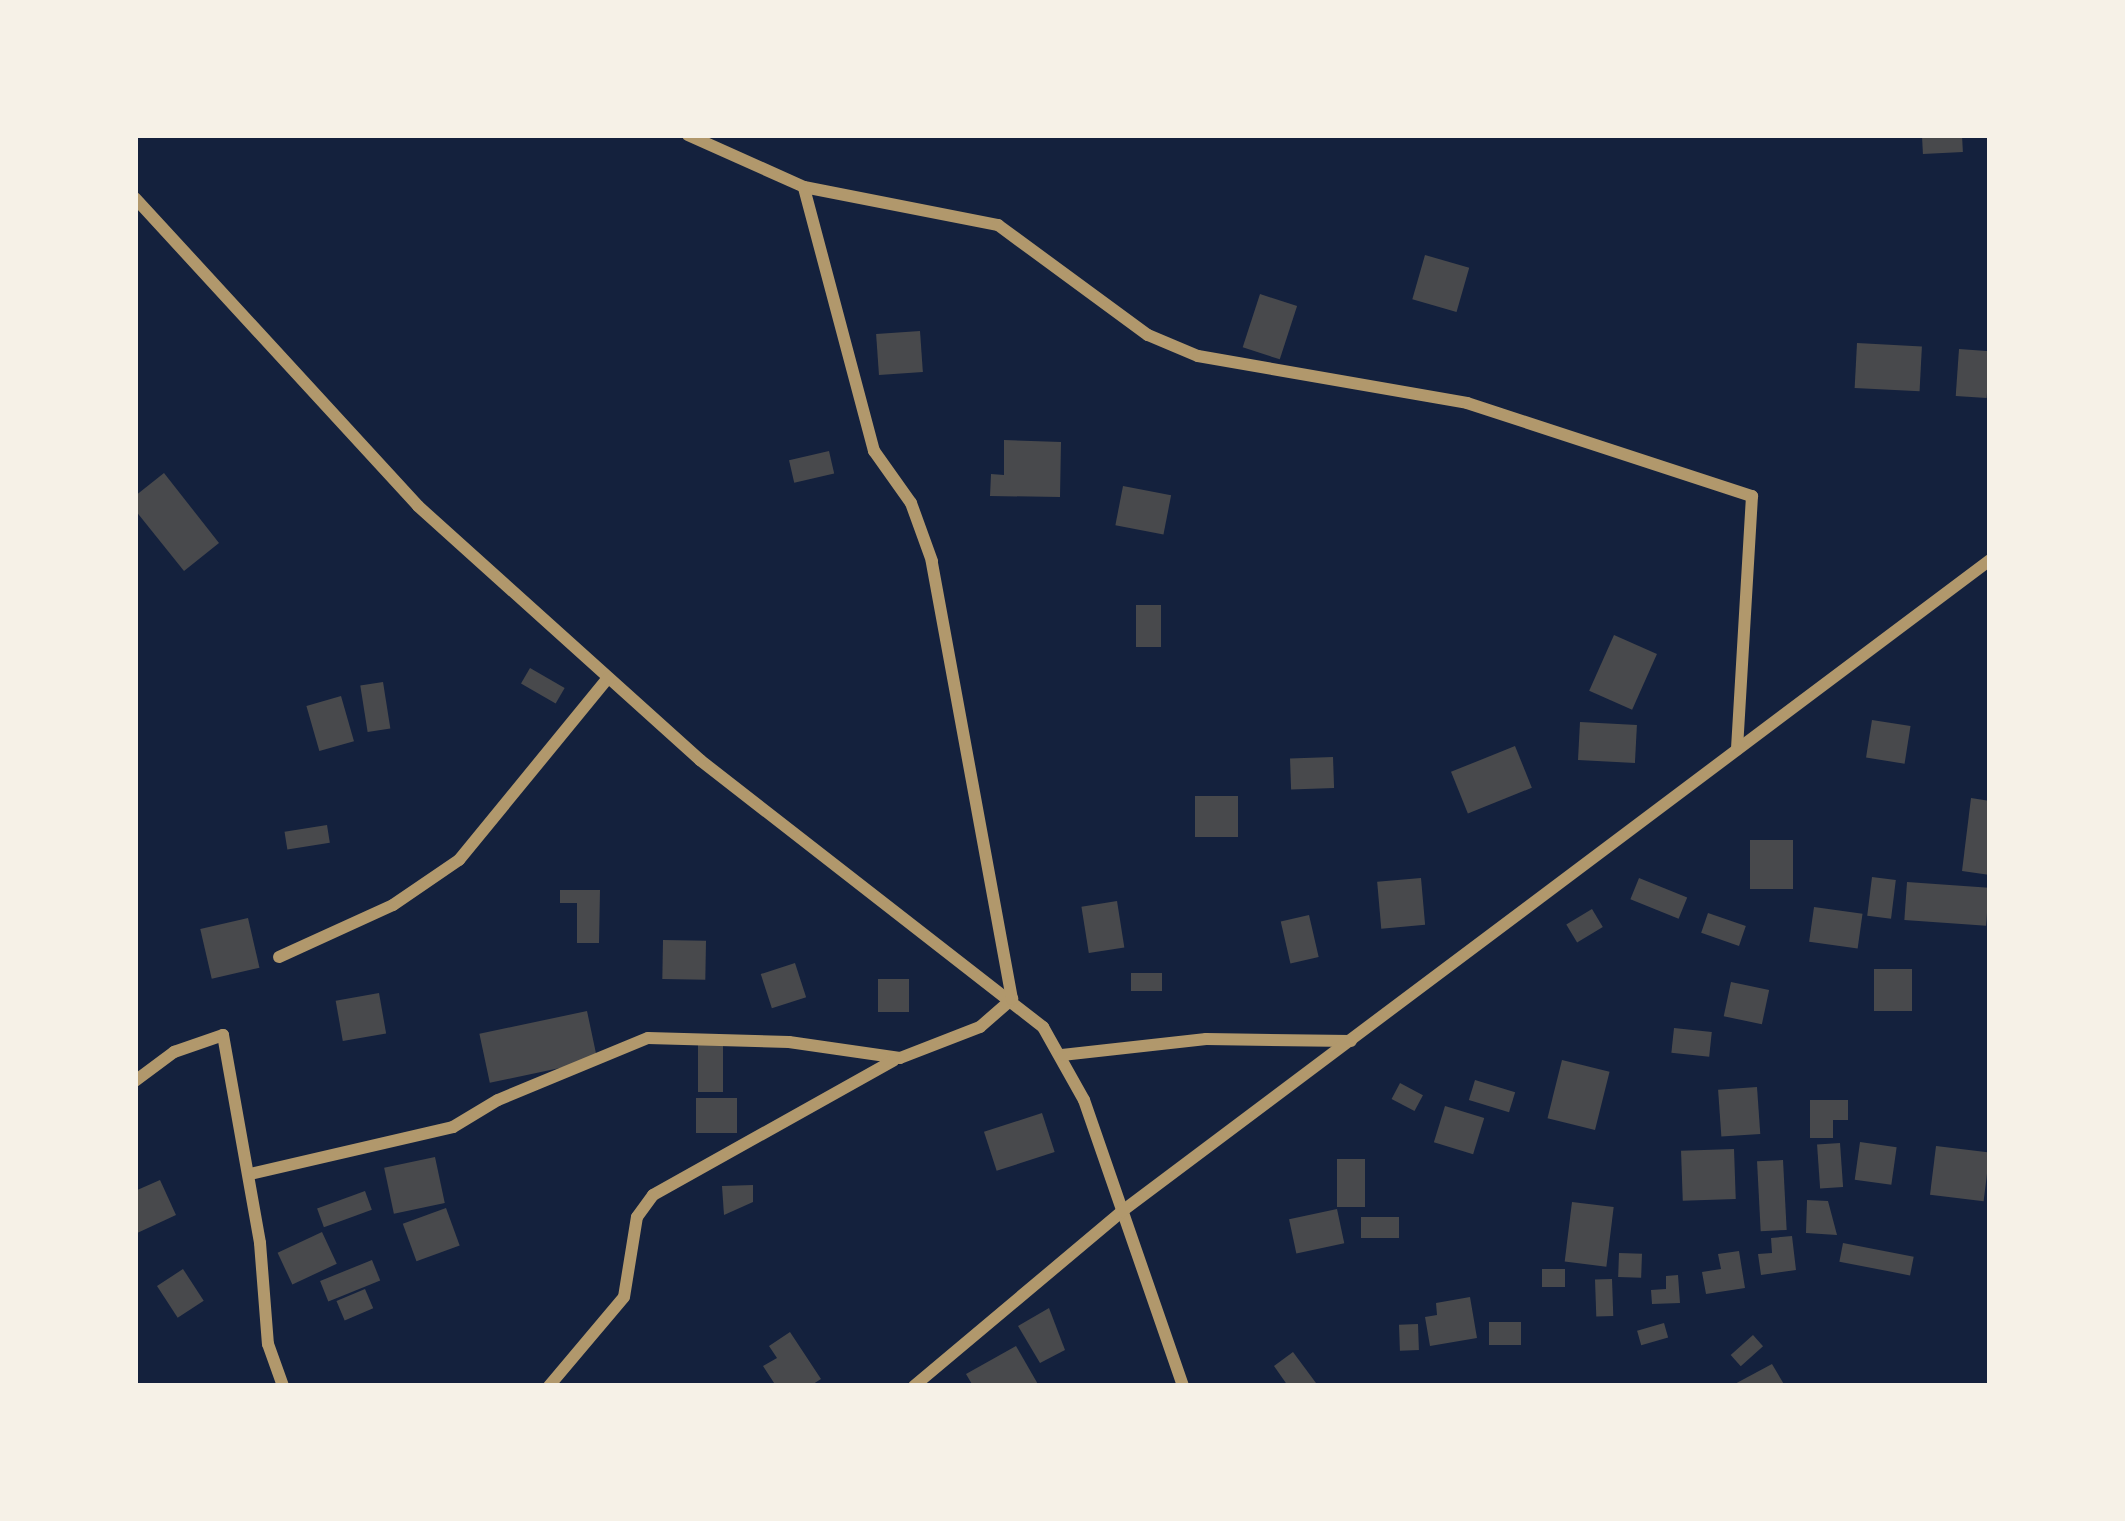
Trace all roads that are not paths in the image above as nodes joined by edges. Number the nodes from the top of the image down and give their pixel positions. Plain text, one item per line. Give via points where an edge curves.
1 (688, 135) edge
2 (804, 188) junction
3 (135, 198) edge
4 (1990, 560) edge
5 (608, 678) junction
6 (1737, 750) junction
7 (279, 957) dead end
8 (1012, 999) junction
9 (1351, 1040) junction
10 (1061, 1055) junction
11 (899, 1058) junction
12 (135, 1081) edge
13 (250, 1174) junction
14 (1121, 1212) junction
15 (283, 1386) edge
16 (549, 1386) edge
17 (914, 1386) edge
18 (1183, 1386) edge

1 - 2 street
2 - 6 street via 998,225 1148,335 1198,356 1467,403 1753,496
2 - 8 street via 874,452 911,503 932,561
3 - 5 street via 418,506
4 - 6 street
5 - 7 street via 459,860 394,904
5 - 8 street via 700,760
6 - 9 street
8 - 10 street
8 - 11 street via 980,1027
9 - 10 street via 1205,1039
9 - 14 street
10 - 14 street
11 - 13 street via 789,1042 648,1038 453,1127
11 - 16 street via 652,1195 638,1217 624,1297
12 - 13 street via 174,1052 223,1035
13 - 15 street via 268,1344
14 - 17 street
14 - 18 street

